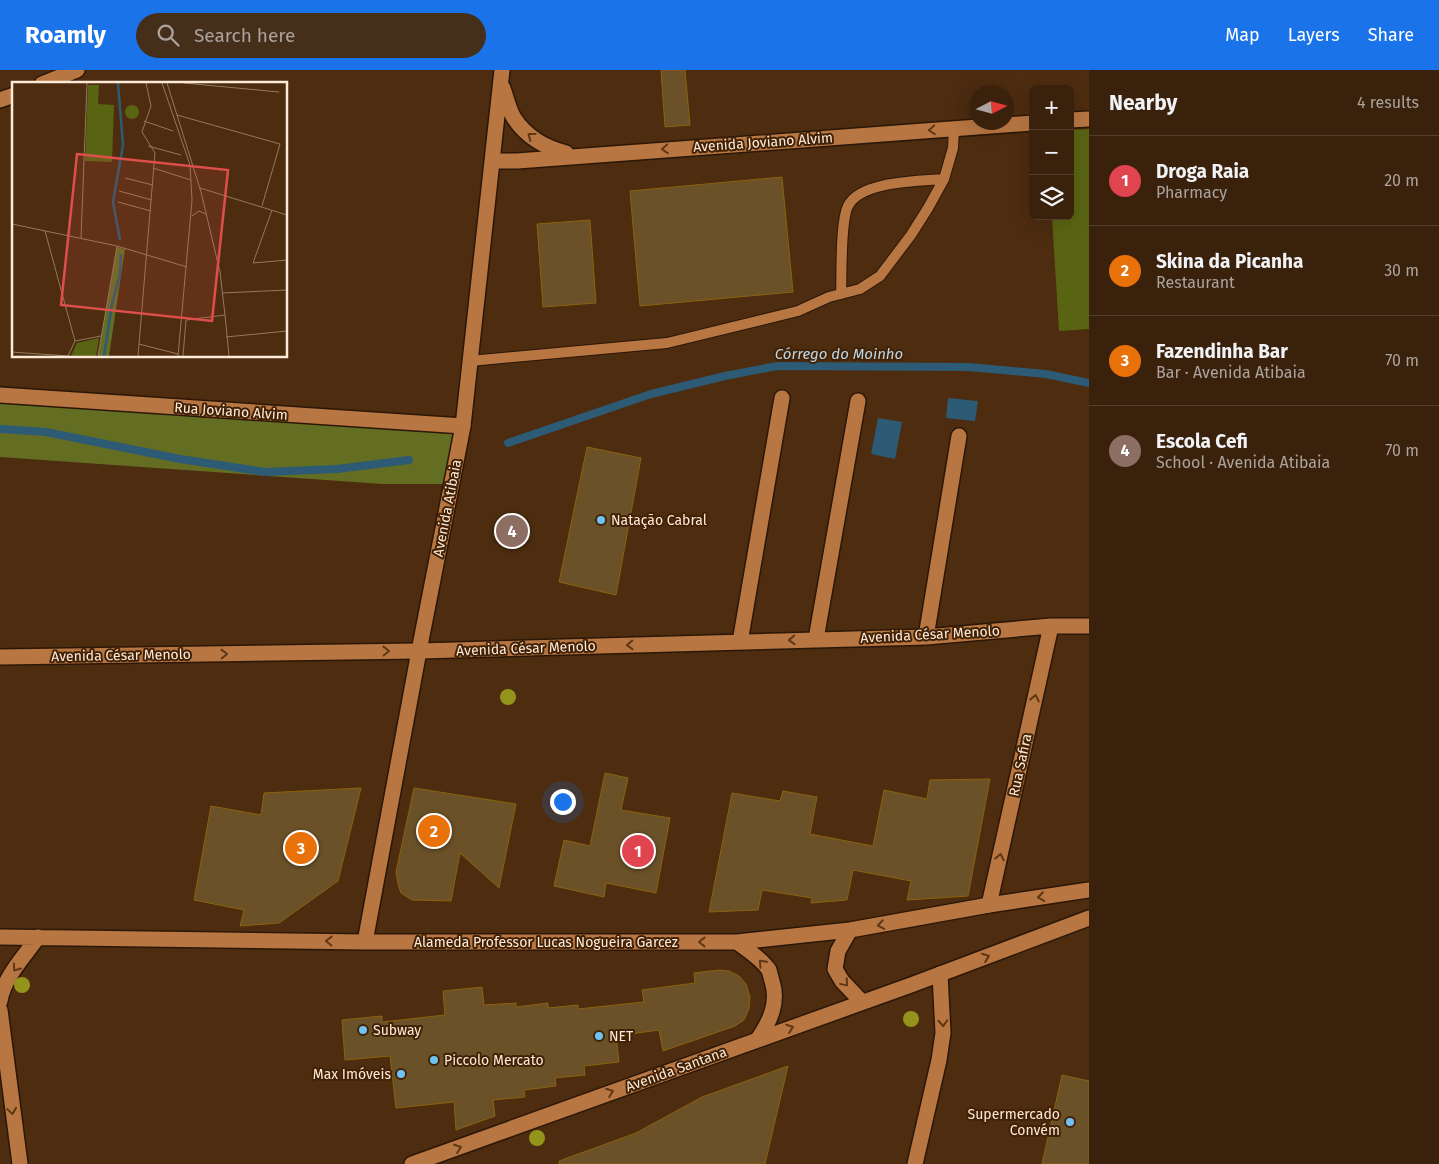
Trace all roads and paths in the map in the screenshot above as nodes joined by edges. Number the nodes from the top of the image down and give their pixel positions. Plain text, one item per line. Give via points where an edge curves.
1 (77, 70) edge
2 (502, 76) edge
3 (47, 82) edge
4 (12, 96) edge
5 (0, 100) edge
6 (1089, 119) edge
7 (1074, 120) edge
8 (1029, 123) edge
9 (954, 128) junction
10 (575, 156) junction
11 (493, 161) junction
12 (944, 179) junction
13 (841, 294) junction
14 (470, 361) junction
15 (0, 395) edge
16 (782, 398) dead end
17 (858, 401) dead end
18 (463, 426) junction
19 (959, 436) dead end
20 (1051, 626) junction
21 (1089, 626) edge
22 (926, 637) junction
23 (816, 639) junction
24 (740, 642) junction
25 (419, 651) junction
26 (0, 657) edge
27 (1089, 890) edge
28 (989, 905) junction
29 (1089, 918) edge
30 (850, 930) junction
31 (0, 937) edge
32 (38, 937) junction
33 (365, 942) junction
34 (737, 942) junction
35 (940, 974) junction
36 (0, 1001) edge
37 (862, 1002) junction
38 (0, 1010) edge
39 (758, 1039) junction
40 (20, 1164) edge
41 (412, 1164) edge
42 (915, 1164) edge

1 - 3 street
10 -> 2 street via 546,147 525,132 513,117
2 - 11 street, Avenida Atibaia
4 - 5 street
6 - 7 street
8 - 9 street, Avenida Joviano Alvim
9 -> 10 street, Avenida Joviano Alvim
9 - 12 lane via 953,148
10 - 11 street, Avenida Joviano Alvim
11 - 14 street, Avenida Atibaia
12 - 13 lane via 911,235 880,276 860,289
12 - 13 lane via 869,189 853,198 844,220
13 - 14 lane via 798,311 667,343
14 - 18 street, Avenida Atibaia
15 - 18 street, Rua Joviano Alvim
16 - 24 street
17 - 23 street
18 - 25 street, Avenida Atibaia
19 - 22 street
20 - 21 street, Avenida César Menolo
20 - 22 street, Avenida César Menolo
28 -> 20 street, Rua Safira
22 - 23 street, Avenida César Menolo
23 -> 24 street, Avenida César Menolo
24 -> 25 street, Avenida César Menolo
26 -> 25 street, Avenida César Menolo
25 - 33 street, Avenida Atibaia
27 -> 28 street, Alameda Professor Lucas Nogueira Garcez
28 -> 30 street, Alameda Professor Lucas Nogueira Garcez
35 -> 29 street
30 - 34 street, Alameda Professor Lucas Nogueira Garcez
30 -> 37 street via 838,951 835,969
31 - 32 street, Alameda Professor Lucas Nogueira Garcez
33 -> 32 street, Alameda Professor Lucas Nogueira Garcez
32 -> 36 street via 2,989
34 -> 33 street, Alameda Professor Lucas Nogueira Garcez
39 -> 34 street via 775,1004 775,989 769,970
35 - 37 street, Avenida Santana
35 -> 42 street via 944,1033
39 -> 37 street, Avenida Santana
38 -> 40 street
41 -> 39 street, Avenida Santana

